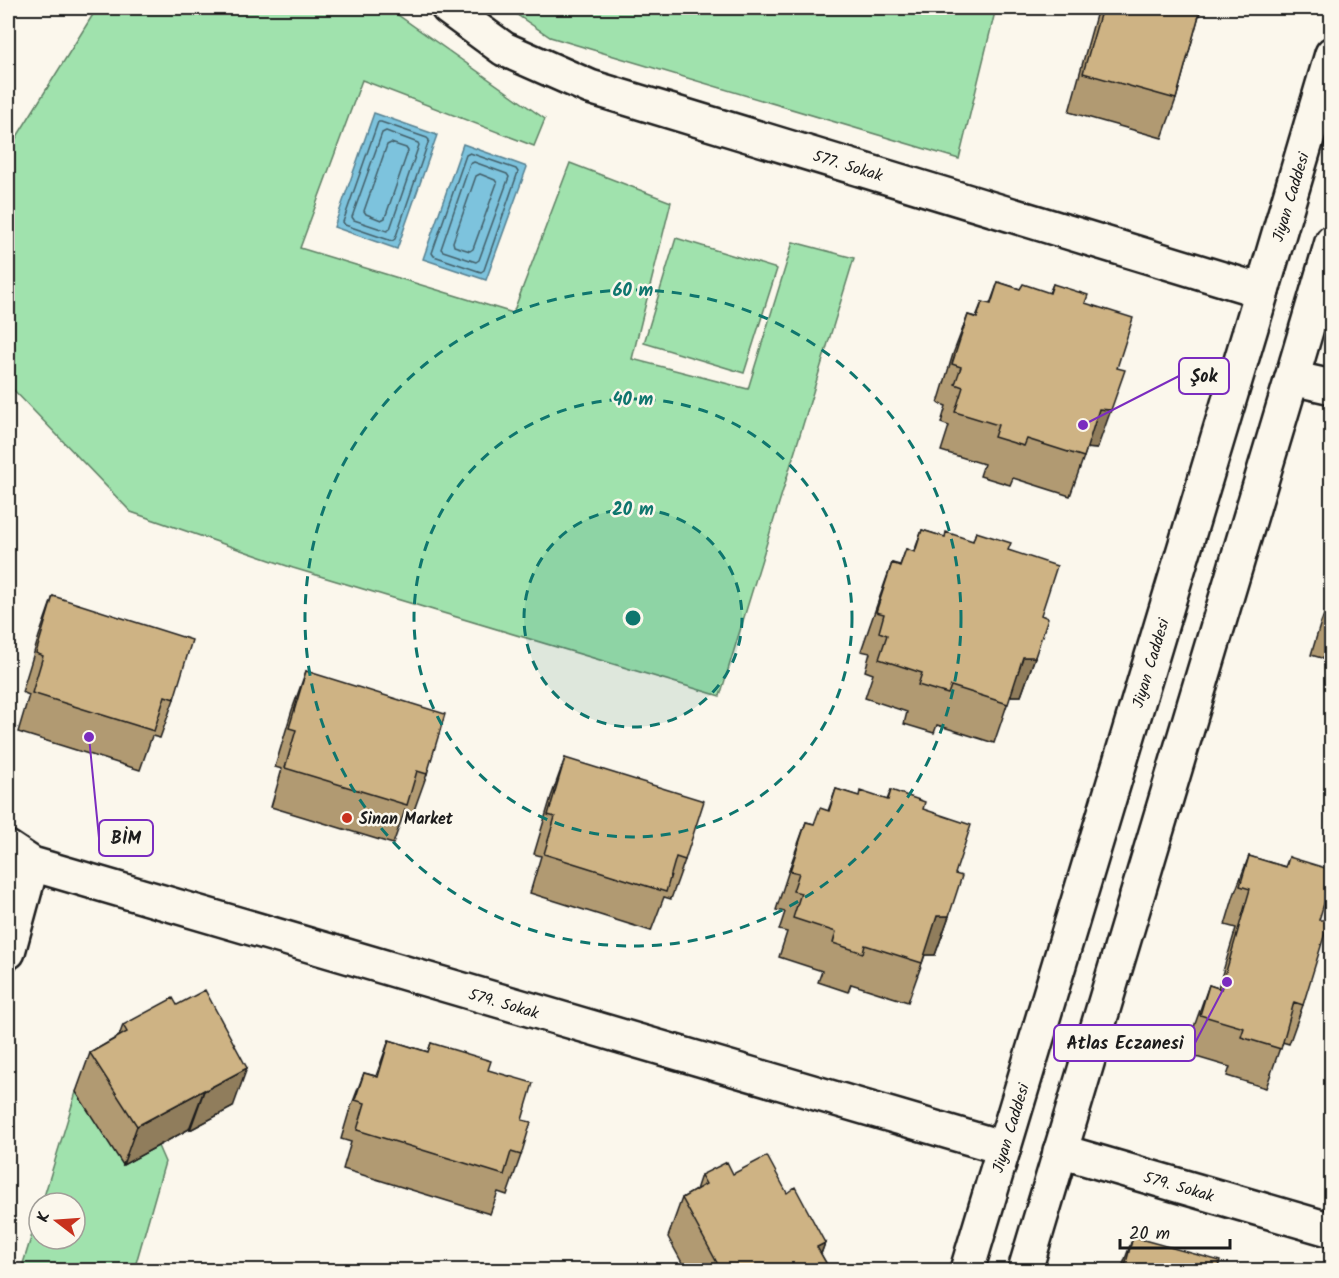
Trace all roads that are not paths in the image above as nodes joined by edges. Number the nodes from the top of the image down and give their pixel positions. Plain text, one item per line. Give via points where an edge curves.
1 (448, 8) edge
2 (1332, 54) edge
3 (1332, 242) edge
4 (1262, 291) junction
5 (1292, 378) junction
6 (1332, 387) edge
7 (20, 856) edge
8 (8, 952) edge
9 (1004, 1148) junction
10 (1060, 1151) junction
11 (1332, 1230) edge
12 (967, 1270) edge
13 (1025, 1270) edge

1 - 4 main road, 577. Sokak via 504,49 590,87
2 - 4 main road, Jiyan Caddesi
3 - 5 main road
4 - 9 main road, Jiyan Caddesi
5 - 6 main road
5 - 10 main road
7 - 8 main road
7 - 9 main road, 579. Sokak
9 - 12 main road, Jiyan Caddesi
10 - 11 main road, 579. Sokak
10 - 13 main road

